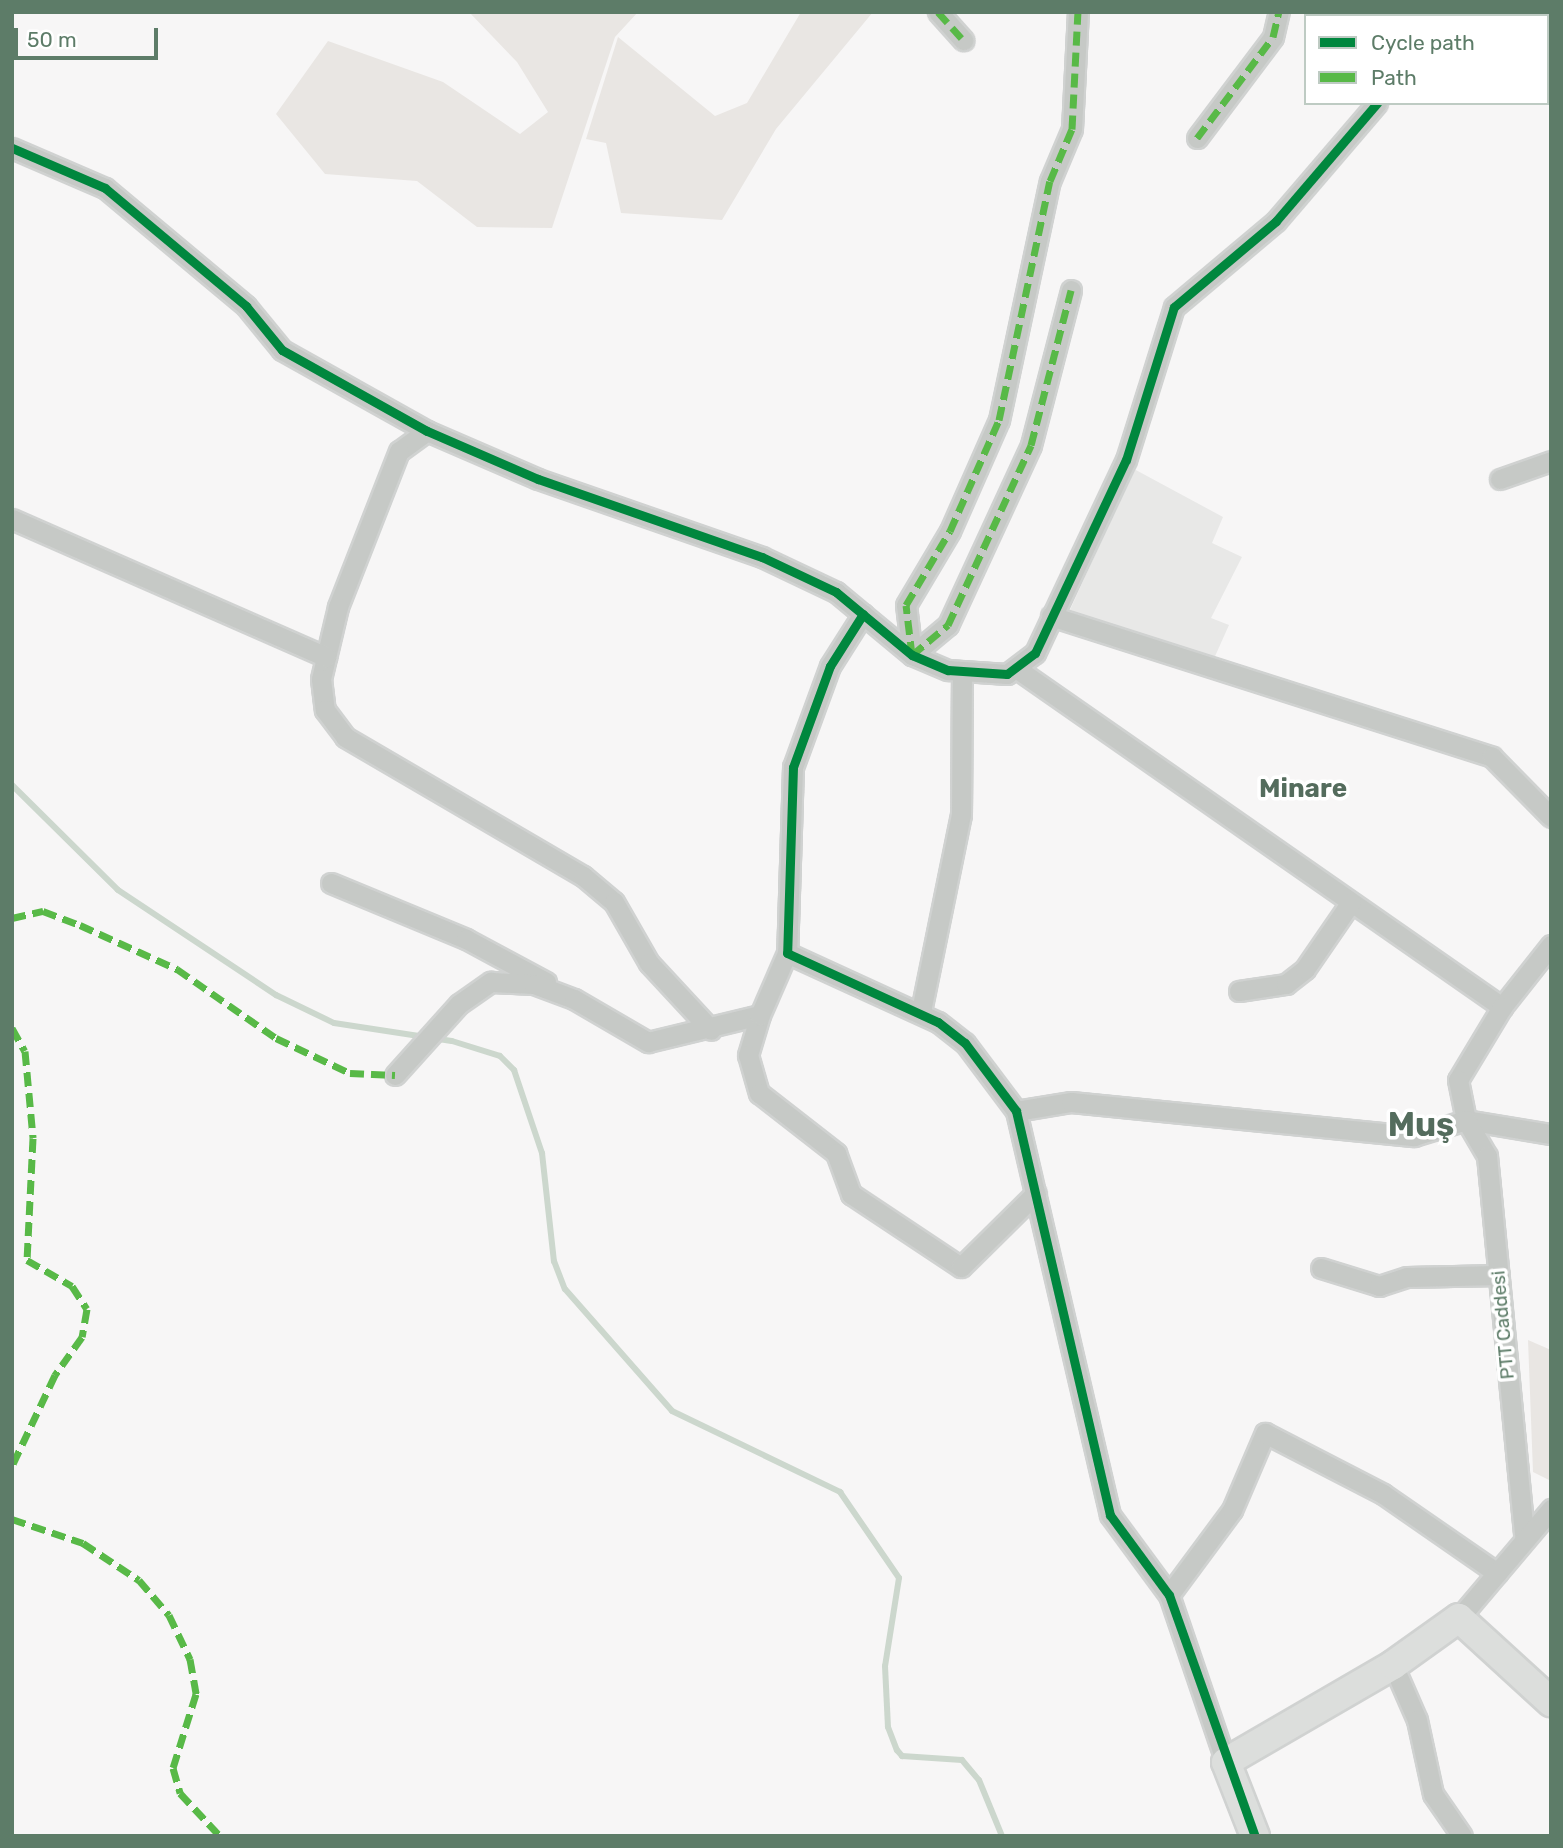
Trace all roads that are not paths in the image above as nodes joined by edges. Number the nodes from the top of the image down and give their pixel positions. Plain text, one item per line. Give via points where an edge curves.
1 (938, 12) edge
2 (1078, 12) edge
3 (1279, 12) edge
4 (963, 40) dead end
5 (1375, 105) edge
6 (1197, 138) dead end
7 (12, 148) edge
8 (1071, 290) dead end
9 (426, 431) junction
10 (1551, 461) edge
11 (1500, 479) dead end
12 (12, 519) edge
13 (863, 614) junction
14 (1051, 616) junction
15 (912, 655) junction
16 (326, 657) junction
17 (1020, 671) junction
18 (962, 672) junction
19 (1551, 817) edge
20 (331, 883) dead end
21 (1351, 902) junction
22 (1551, 945) edge
23 (787, 953) junction
24 (1239, 991) dead end
25 (574, 999) junction
26 (1502, 1007) junction
27 (921, 1011) junction
28 (760, 1015) junction
29 (710, 1030) junction
30 (402, 1071) dead end
31 (1016, 1111) junction
32 (1466, 1120) junction
33 (1551, 1134) edge
34 (1036, 1194) junction
35 (1321, 1268) dead end
36 (1499, 1275) junction
37 (1551, 1508) edge
38 (1524, 1536) junction
39 (1497, 1573) junction
40 (1168, 1595) junction
41 (1459, 1618) junction
42 (1393, 1665) junction
43 (1551, 1702) edge
44 (1226, 1762) junction
45 (1255, 1836) edge
46 (1462, 1836) edge

1 - 4 street
2 - 15 street via 1072,129 1050,181 999,420 950,531 906,605
3 - 6 street via 1273,37
5 - 14 street via 1276,221 1174,307 1126,460
7 - 9 street via 105,188 246,306 282,350
8 - 15 street via 1031,445 948,625
9 - 13 street via 538,479 762,557 836,592
9 - 16 street via 399,451 338,607
10 - 11 street
12 - 16 street
13 - 15 street
13 - 23 street via 830,666 793,767
14 - 17 street
14 - 19 street via 1492,757
15 - 18 street
16 - 29 street via 326,710 345,737 583,876 614,902 649,963
17 - 18 street
17 - 21 street
18 - 27 street via 961,815
20 - 25 street via 466,939
21 - 24 street via 1305,969 1286,984
21 - 26 street
22 - 26 street, PTT Caddesi
23 - 27 street
23 - 28 street
25 - 29 street via 648,1042
25 - 30 street via 505,980 491,982 459,1004
26 - 32 street, PTT Caddesi via 1458,1080
27 - 31 street via 965,1043
28 - 29 street
28 - 34 street via 748,1055 759,1093 836,1153 851,1194 961,1268
31 - 32 street via 1071,1102 1414,1136
31 - 34 street
32 - 33 street
32 - 36 street, PTT Caddesi via 1488,1157
34 - 40 street via 1110,1516
35 - 36 street via 1379,1286 1407,1277
36 - 38 street, PTT Caddesi
37 - 38 street
38 - 39 street
39 - 40 street via 1383,1494 1265,1433 1232,1510
39 - 41 street
40 - 44 street
41 - 42 street
41 - 43 street
42 - 44 street
42 - 46 street via 1417,1720 1433,1794
44 - 45 street

